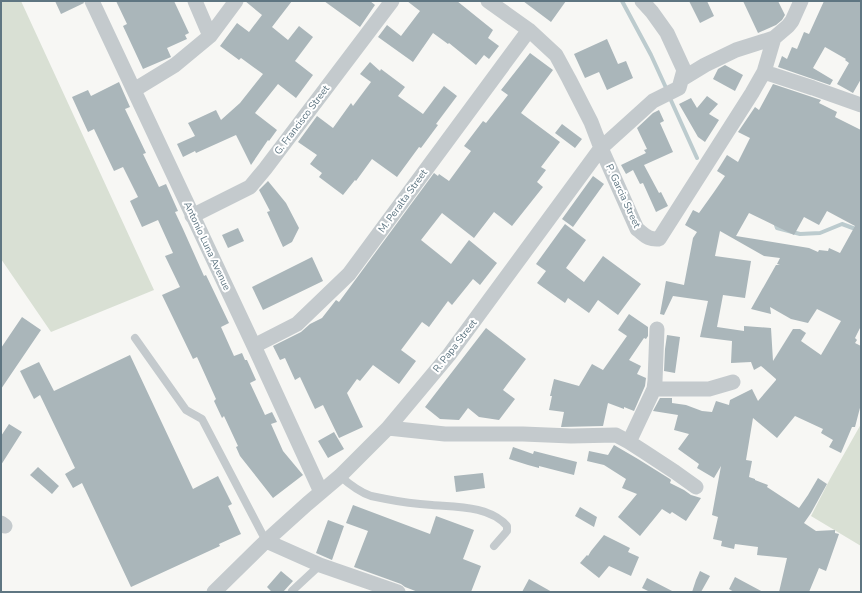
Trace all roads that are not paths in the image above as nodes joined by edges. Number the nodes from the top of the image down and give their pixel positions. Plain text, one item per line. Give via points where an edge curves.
1 (92, 1) edge
2 (195, 1) edge
3 (236, 1) edge
4 (392, 1) edge
5 (488, 1) edge
6 (642, 1) edge
7 (801, 1) edge
8 (529, 30) junction
9 (210, 36) junction
10 (774, 38) junction
11 (764, 72) junction
12 (680, 84) junction
13 (134, 90) junction
14 (861, 105) edge
15 (601, 148) junction
16 (192, 216) junction
17 (657, 329) dead end
18 (135, 338) dead end
19 (254, 346) junction
20 (733, 382) dead end
21 (654, 389) junction
22 (388, 428) junction
23 (628, 442) junction
24 (340, 476) junction
25 (696, 487) dead end
26 (321, 492) junction
27 (266, 541) junction
28 (494, 546) dead end
29 (320, 565) junction
30 (380, 590) edge
31 (292, 591) dead end
32 (214, 592) edge
33 (398, 592) edge

1 - 13 street, Antonio Luna Avenue
2 - 9 street
3 - 9 street
4 - 16 street, G. Francisco Street via 250,187
5 - 8 street, P. Garcia Street
6 - 12 street via 666,33 684,70
7 - 10 street via 792,21
8 - 15 street, P. Garcia Street via 556,55 591,122
8 - 19 street, M. Peralta Street via 349,274 297,324
9 - 13 street via 175,65
10 - 11 street, P. Garcia Street
10 - 12 street, R. Papa Street via 736,50 705,66
11 - 14 street
11 - 15 street, P. Garcia Street via 659,238 647,237 637,229
12 - 15 street, R. Papa Street via 653,101
13 - 16 street, Antonio Luna Avenue
15 - 22 street, R. Papa Street via 449,355
16 - 19 street, Antonio Luna Avenue
17 - 21 street
18 - 27 lane via 186,410 202,419
19 - 26 street, Antonio Luna Avenue
20 - 21 street via 709,389
21 - 23 street
22 - 23 street via 445,434 616,435
22 - 24 street, R. Papa Street
23 - 25 street
24 - 26 street, R. Papa Street
24 - 28 lane via 353,487 371,496 484,511 504,521 507,526 507,531
26 - 27 street, R. Papa Street
27 - 29 street
27 - 32 street, R. Papa Street
29 - 30 street
29 - 31 lane
30 - 33 street

